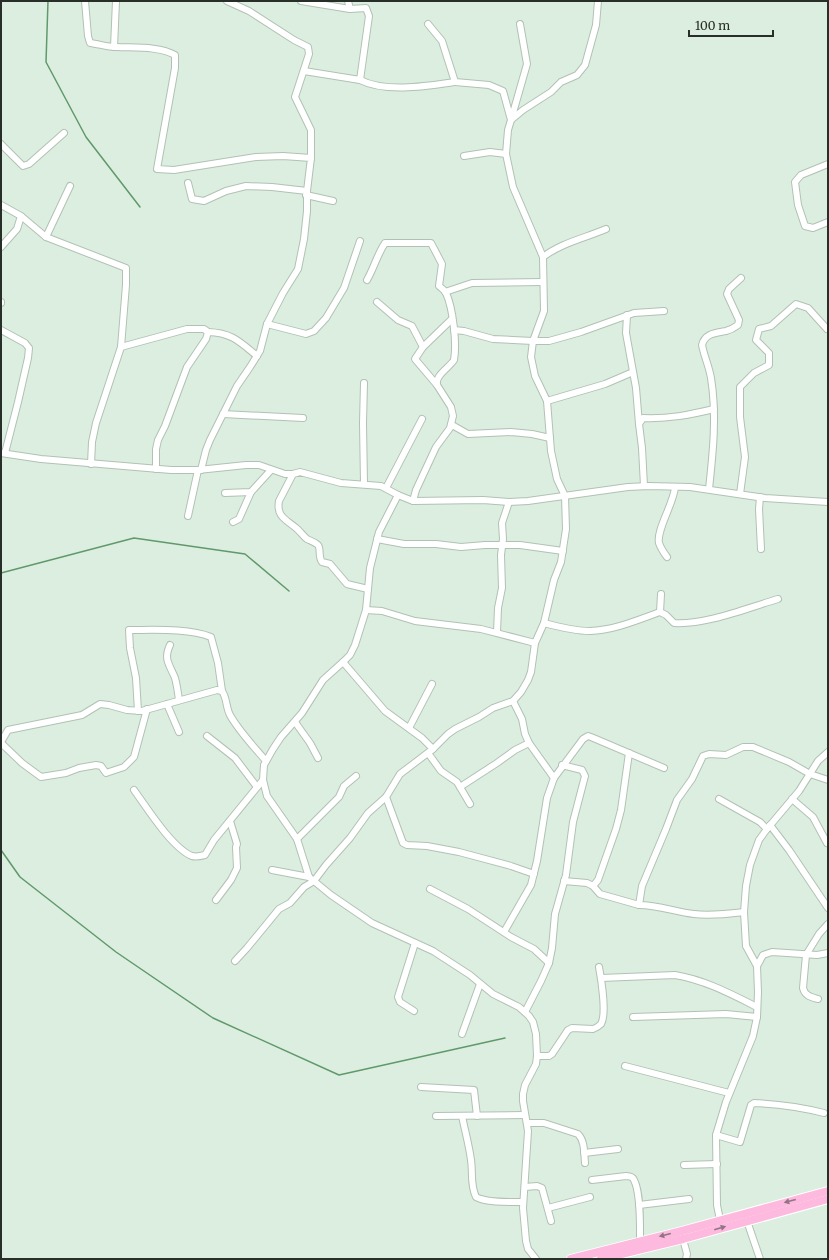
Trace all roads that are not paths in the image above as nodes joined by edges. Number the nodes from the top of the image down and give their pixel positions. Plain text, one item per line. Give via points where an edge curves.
1 (85, 1) edge
2 (116, 1) edge
3 (228, 1) edge
4 (301, 1) edge
5 (348, 1) edge
6 (598, 1) edge
7 (350, 9) junction
8 (428, 24) dead end
9 (520, 24) dead end
10 (114, 47) junction
11 (304, 71) junction
12 (360, 80) junction
13 (455, 82) junction
14 (511, 120) junction
15 (64, 133) dead end
16 (1, 144) edge
17 (506, 154) junction
18 (464, 156) dead end
19 (312, 158) junction
20 (828, 164) edge
21 (188, 183) dead end
22 (70, 186) dead end
23 (306, 193) junction
24 (333, 201) dead end
25 (1, 205) edge
26 (21, 216) junction
27 (828, 222) edge
28 (606, 229) dead end
29 (46, 237) junction
30 (360, 241) dead end
31 (1, 247) edge
32 (543, 257) junction
33 (741, 278) dead end
34 (367, 280) dead end
35 (543, 282) junction
36 (445, 292) junction
37 (377, 302) dead end
38 (664, 311) dead end
39 (627, 315) junction
40 (452, 319) junction
41 (268, 324) junction
42 (827, 329) dead end
43 (1, 330) edge
44 (454, 330) junction
45 (208, 332) junction
46 (533, 341) junction
47 (121, 347) junction
48 (423, 347) junction
49 (257, 356) junction
50 (633, 372) junction
51 (364, 383) dead end
52 (437, 385) junction
53 (547, 401) junction
54 (714, 409) junction
55 (223, 414) junction
56 (303, 418) dead end
57 (422, 419) dead end
58 (452, 424) junction
59 (639, 424) junction
60 (550, 438) junction
61 (3, 453) edge
62 (91, 464) junction
63 (156, 469) junction
64 (200, 470) junction
65 (271, 470) junction
66 (292, 474) junction
67 (364, 484) junction
68 (644, 486) junction
69 (674, 487) junction
70 (386, 488) junction
71 (709, 489) junction
72 (251, 492) junction
73 (225, 493) dead end
74 (740, 494) junction
75 (398, 495) junction
76 (566, 496) junction
77 (760, 497) junction
78 (413, 501) junction
79 (509, 502) junction
80 (828, 502) edge
81 (188, 516) dead end
82 (233, 522) dead end
83 (377, 540) junction
84 (502, 545) junction
85 (761, 549) dead end
86 (562, 551) junction
87 (667, 557) dead end
88 (368, 589) junction
89 (661, 594) dead end
90 (778, 599) dead end
91 (366, 610) junction
92 (660, 612) junction
93 (544, 624) junction
94 (497, 632) junction
95 (535, 643) junction
96 (170, 645) dead end
97 (343, 662) junction
98 (432, 684) dead end
99 (222, 691) junction
100 (180, 700) junction
101 (513, 701) junction
102 (167, 704) junction
103 (147, 709) junction
104 (138, 710) junction
105 (295, 722) junction
106 (408, 728) junction
107 (179, 732) dead end
108 (207, 736) dead end
109 (1, 743) edge
110 (529, 743) junction
111 (434, 749) junction
112 (828, 752) edge
113 (428, 753) junction
114 (629, 753) junction
115 (318, 758) dead end
116 (266, 761) junction
117 (562, 765) junction
118 (664, 768) dead end
119 (810, 774) junction
120 (356, 776) dead end
121 (554, 778) junction
122 (263, 780) junction
123 (828, 780) edge
124 (257, 787) junction
125 (460, 787) junction
126 (134, 790) dead end
127 (386, 797) junction
128 (719, 799) dead end
129 (792, 800) junction
130 (470, 804) dead end
131 (230, 821) junction
132 (768, 827) junction
133 (296, 839) junction
134 (827, 842) dead end
135 (272, 870) dead end
136 (534, 874) junction
137 (311, 879) junction
138 (564, 881) junction
139 (593, 886) junction
140 (430, 889) dead end
141 (216, 900) dead end
142 (639, 905) junction
143 (828, 908) edge
144 (744, 912) junction
145 (828, 924) edge
146 (504, 932) junction
147 (415, 943) junction
148 (828, 953) edge
149 (806, 955) junction
150 (235, 961) dead end
151 (549, 963) junction
152 (757, 966) junction
153 (598, 967) dead end
154 (601, 978) junction
155 (480, 984) junction
156 (818, 999) dead end
157 (757, 1007) junction
158 (414, 1011) dead end
159 (525, 1012) junction
160 (633, 1017) dead end
161 (757, 1017) junction
162 (462, 1034) dead end
163 (537, 1056) junction
164 (625, 1066) dead end
165 (421, 1087) dead end
166 (729, 1093) junction
167 (824, 1114) dead end
168 (525, 1115) junction
169 (436, 1116) dead end
170 (462, 1116) junction
171 (477, 1116) junction
172 (527, 1123) junction
173 (716, 1135) junction
174 (618, 1149) dead end
175 (584, 1152) junction
176 (585, 1163) dead end
177 (717, 1164) junction
178 (684, 1165) dead end
179 (592, 1180) dead end
180 (525, 1188) junction
181 (828, 1191) edge
182 (590, 1197) dead end
183 (689, 1199) dead end
184 (828, 1199) edge
185 (523, 1202) junction
186 (639, 1205) junction
187 (548, 1208) junction
188 (720, 1220) junction
189 (551, 1221) dead end
190 (747, 1221) junction
191 (683, 1239) junction
192 (640, 1242) junction
193 (536, 1259) edge
194 (571, 1259) edge
195 (605, 1259) edge
196 (686, 1259) edge
197 (760, 1259) edge

1 - 10 street via 90,43
2 - 10 street
3 - 11 street via 249,10 308,47 309,54
4 - 7 street
5 - 7 street
6 - 14 street via 596,25 585,65 577,75 561,82
7 - 12 street via 366,8 369,16
8 - 13 street via 442,41
9 - 14 street via 527,64
10 - 19 street via 167,50 175,55 157,170 174,170 256,157
11 - 12 street
11 - 19 street via 295,97 311,130
12 - 13 street via 369,84 394,87
13 - 14 street via 490,84 503,91
14 - 17 street
15 - 16 street via 29,164 23,166
17 - 18 street via 490,152
17 - 32 street via 513,187
19 - 23 street
20 - 27 street via 801,175 795,182 804,226 813,228
21 - 23 street via 192,199 204,200 226,190 246,186 272,187
22 - 29 street
23 - 24 street
23 - 41 street via 307,211 298,269
25 - 26 street
26 - 29 street
26 - 31 street via 17,229
28 - 32 street via 585,236
29 - 47 street via 126,268
30 - 41 street via 344,288 326,318 314,331 306,334
32 - 35 street
33 - 54 street via 729,289 728,294 739,320 738,325 731,330 713,333 703,340 702,344 711,378
34 - 36 street via 385,243 431,243 442,264 439,286
35 - 36 street via 472,283
35 - 46 street via 544,311
36 - 40 street via 452,309
37 - 48 street via 398,320 412,326
38 - 39 street
39 - 46 street via 549,341
39 - 50 street via 626,333
40 - 44 street
40 - 48 street
41 - 49 street
42 - 74 street via 808,308 796,304 771,326 759,329 756,340 769,353 769,365 754,373 740,387 744,457
43 - 61 street via 25,343 28,348 18,402
44 - 46 street via 494,339
44 - 52 street via 454,360 438,377
45 - 47 street via 204,329 187,328
45 - 49 street via 220,332 236,339
45 - 63 street via 187,367 158,440
46 - 53 street via 531,357 535,376
47 - 62 street via 96,423
48 - 52 street via 415,359
49 - 55 street via 241,379
50 - 53 street via 605,384
50 - 59 street
51 - 67 street
52 - 58 street via 453,412
53 - 60 street
54 - 59 street via 665,419 644,418
54 - 71 street
55 - 56 street
55 - 64 street via 206,450
57 - 70 street
58 - 60 street via 468,434 511,432
58 - 78 street via 436,448
59 - 68 street
60 - 76 street via 557,479
61 - 62 street
62 - 63 street
63 - 64 street
64 - 65 street via 259,465
64 - 81 street
65 - 66 street
65 - 72 street
66 - 67 street via 300,472 341,483
66 - 88 street via 278,505 282,518 318,545 319,558 322,562 330,564 345,583
67 - 70 street
68 - 69 street
68 - 76 street
69 - 71 street
69 - 87 street via 674,496 659,539
70 - 75 street
71 - 74 street
72 - 73 street
72 - 82 street via 239,519
74 - 77 street
75 - 78 street
75 - 83 street
76 - 79 street
76 - 86 street via 567,524
77 - 80 street
77 - 85 street
78 - 79 street
79 - 84 street via 503,518
83 - 84 street via 462,547
83 - 88 street
84 - 86 street
84 - 94 street via 502,588 498,603
86 - 93 street
88 - 91 street
89 - 92 street
90 - 92 street via 686,624 674,623
91 - 94 street via 382,611 415,621
91 - 97 street via 355,645
92 - 93 street via 599,630
93 - 95 street
94 - 95 street
95 - 101 street via 528,680
96 - 100 street via 166,655
97 - 105 street via 323,680
97 - 106 street via 385,711
98 - 106 street
99 - 100 street via 217,690
99 - 104 street via 212,637 164,630 129,630
99 - 116 street via 230,715
100 - 102 street
101 - 110 street via 522,719
101 - 111 street via 492,708 455,729
102 - 103 street
102 - 107 street
103 - 104 street
103 - 109 street via 134,757 124,767 106,773 101,766 96,765 41,777
104 - 109 street via 100,704 82,714 8,730
105 - 115 street
105 - 116 street via 281,737
106 - 111 street
108 - 124 street via 235,758
110 - 121 street
110 - 125 street
111 - 113 street
112 - 119 street via 818,761
113 - 125 street via 441,771
113 - 127 street via 400,774
114 - 117 street via 588,736
114 - 118 street
114 - 139 street via 619,816 598,880
116 - 122 street
117 - 121 street
117 - 138 street via 582,770 585,776 573,822
119 - 123 street
119 - 129 street
119 - 142 street via 753,747 743,747 726,755 703,756 692,779 677,800 642,886
120 - 133 street via 344,786 339,797
121 - 136 street via 547,798
122 - 124 street
122 - 133 street via 268,796
124 - 131 street
125 - 130 street
126 - 131 street via 155,821 181,849 194,856 205,855
127 - 136 street via 403,843 459,852
127 - 137 street via 368,813 350,838
128 - 132 street
129 - 132 street
129 - 134 street via 813,817
131 - 141 street via 237,844 237,868
132 - 143 street via 789,850
132 - 144 street via 759,840 750,865
133 - 137 street
135 - 137 street
136 - 146 street via 531,885
137 - 147 street via 372,923
137 - 150 street via 290,903 279,909
138 - 139 street
138 - 151 street via 557,904
139 - 142 street via 600,894
140 - 146 street
142 - 144 street via 696,915
144 - 152 street via 746,946
145 - 149 street
146 - 151 street via 534,949
147 - 155 street via 442,957
147 - 158 street via 398,998
148 - 149 street
149 - 152 street via 772,952 763,955
149 - 156 street via 804,992
151 - 159 street
152 - 157 street
153 - 154 street
154 - 157 street via 675,975 687,977 714,986
154 - 163 street via 604,1016 601,1023 593,1029 568,1030 552,1054
155 - 159 street via 492,994
155 - 162 street
157 - 161 street
159 - 163 street via 533,1022
160 - 161 street via 726,1014
161 - 166 street via 753,1036
163 - 168 street via 523,1094
164 - 166 street
165 - 171 street via 474,1090
166 - 173 street
167 - 173 street via 806,1108 754,1103 751,1105 740,1142
168 - 171 street
168 - 172 street
169 - 170 street
170 - 171 street
170 - 185 street via 471,1161 471,1187 476,1197 506,1203
172 - 175 street via 544,1123 578,1134 583,1142
172 - 180 street
173 - 177 street
174 - 175 street
175 - 176 street
177 - 178 street
177 - 188 street via 717,1206
179 - 186 street via 631,1177 634,1180
180 - 185 street
180 - 187 street via 542,1188
181 -> 188 main road
182 - 187 street
183 - 186 street
184 - 190 main road
185 - 193 street via 526,1241 528,1249
186 - 192 street
187 - 189 street
188 -> 192 main road
191 -> 190 main road
190 - 197 street
191 - 195 main road
191 - 196 street
192 - 194 main road

